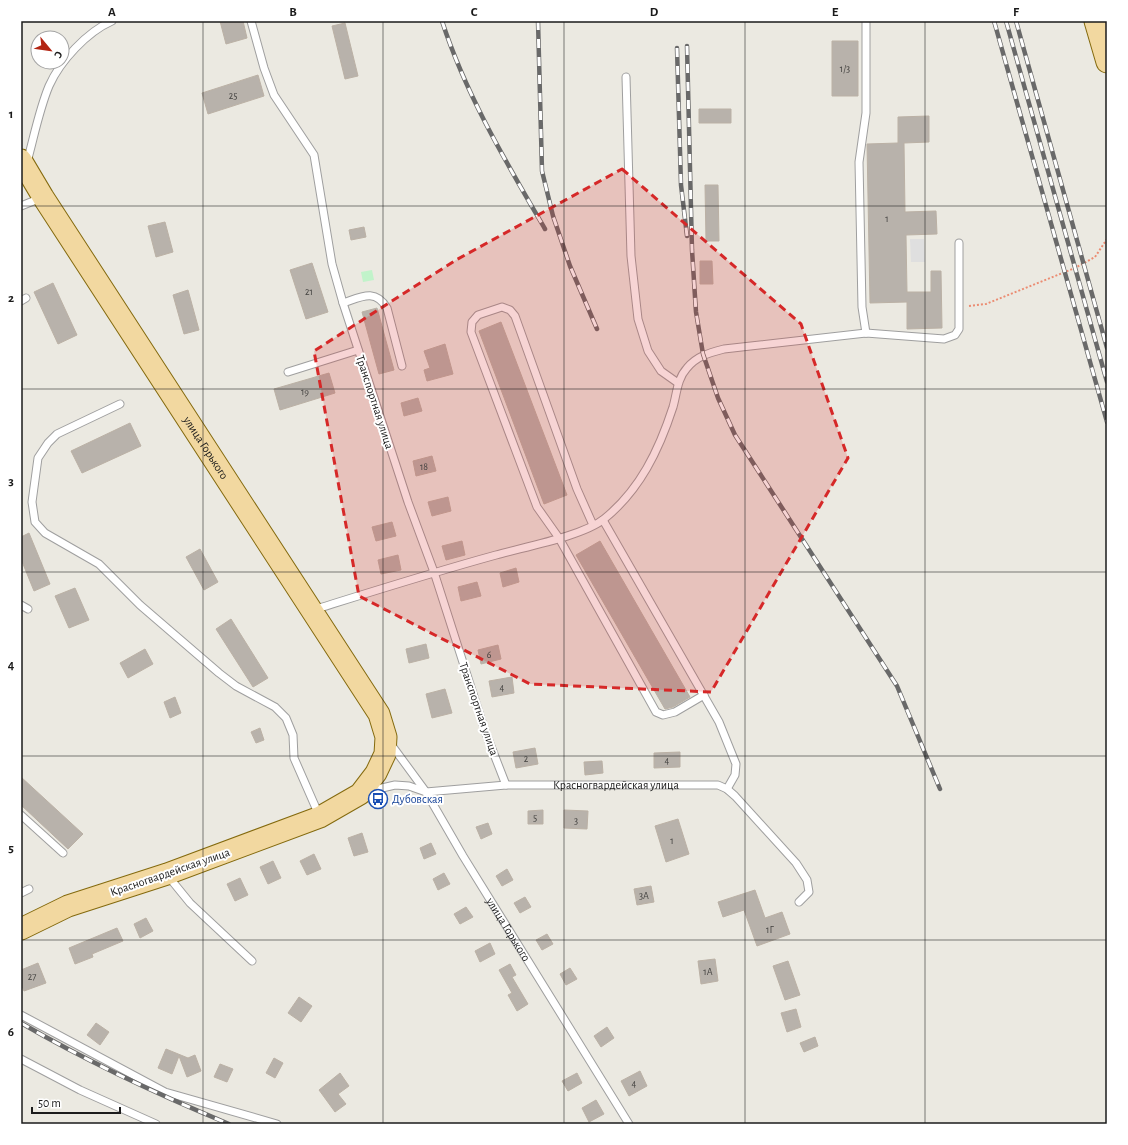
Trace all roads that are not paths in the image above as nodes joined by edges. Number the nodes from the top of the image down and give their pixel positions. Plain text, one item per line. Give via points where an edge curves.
1 (112, 21) edge
2 (251, 21) edge
3 (866, 21) edge
4 (1095, 21) edge
5 (1105, 48) edge
6 (626, 78) dead end
7 (23, 164) edge
8 (43, 197) junction
9 (21, 206) edge
10 (959, 243) dead end
11 (343, 303) junction
12 (866, 333) junction
13 (358, 350) junction
14 (402, 366) dead end
15 (288, 372) dead end
16 (678, 383) junction
17 (120, 404) dead end
18 (603, 520) junction
19 (593, 525) junction
20 (559, 538) junction
21 (434, 572) junction
22 (313, 610) junction
23 (704, 695) junction
24 (386, 737) junction
25 (506, 785) junction
26 (726, 788) junction
27 (426, 792) junction
28 (360, 794) junction
29 (21, 815) edge
30 (320, 817) junction
31 (63, 853) dead end
32 (167, 874) junction
33 (29, 889) dead end
34 (21, 893) edge
35 (799, 902) dead end
36 (21, 929) edge
37 (252, 961) dead end
38 (21, 1015) edge
39 (21, 1059) edge
40 (156, 1124) edge
41 (277, 1124) edge
42 (629, 1124) edge

1 - 7 lane via 84,38 50,84
2 - 11 lane, Транспортная улица via 274,95 314,155 332,264
3 - 12 lane via 866,112 859,162 862,307
4 - 5 main road
6 - 16 lane via 631,256 638,319 648,351 661,371
7 - 8 main road, улица Горького
8 - 9 lane
8 - 22 main road, улица Горького
10 - 12 lane via 959,329 950,338
11 - 13 lane, Транспортная улица
11 - 14 lane via 368,295 375,295 384,303
12 - 16 lane via 724,349 703,354 687,368
13 - 15 lane
13 - 21 lane, Транспортная улица
16 - 18 lane via 674,405 661,441 646,469 628,497
17 - 30 lane via 57,434 48,443 38,458 32,502 35,522 45,533 99,564 140,605 218,673 275,708 286,718 293,735 294,758
18 - 19 lane
18 - 23 lane
19 - 20 lane
19 - 20 lane via 577,489 515,316 510,310 502,307 478,315 472,322 471,332 537,506
20 - 21 lane
20 - 23 lane via 656,712 663,715 675,712
21 - 22 lane
21 - 25 lane, Транспортная улица
22 - 24 main road, улица Горького via 378,714
23 - 26 lane via 719,722 736,764 735,775
24 - 27 lane, улица Горького
24 - 28 main road, улица Горького via 385,754 376,773
25 - 26 lane, Красногвардейская улица via 718,785
25 - 27 lane, Красногвардейская улица
26 - 35 lane via 777,841 807,880 809,892
27 - 28 lane, Красногвардейская улица via 409,786 395,785
27 - 42 lane, улица Горького
28 - 30 main road, улица Горького
29 - 31 lane
30 - 32 main road, Красногвардейская улица
32 - 36 main road, Красногвардейская улица via 68,906
32 - 37 lane via 190,904
33 - 34 lane
38 - 41 lane via 165,1092
39 - 40 lane via 80,1090

